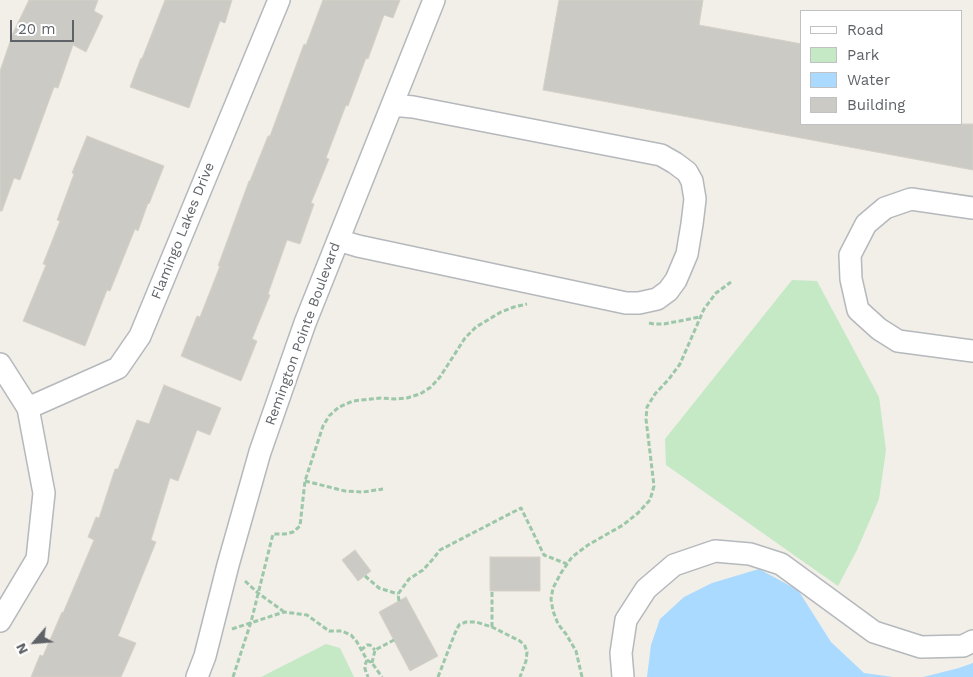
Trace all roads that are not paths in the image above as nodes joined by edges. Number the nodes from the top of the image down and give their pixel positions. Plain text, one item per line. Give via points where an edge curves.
1 (279, 0) edge
2 (434, 0) edge
3 (392, 104) junction
4 (973, 208) edge
5 (338, 240) junction
6 (973, 351) edge
7 (0, 364) edge
8 (28, 408) junction
9 (0, 622) edge
10 (973, 641) edge
11 (197, 677) edge
12 (623, 677) edge

1 - 8 street, Flamingo Lakes Drive via 140,336 118,368
2 - 3 street, Remington Pointe Boulevard
3 - 5 street, Remington Pointe Boulevard
3 - 5 street via 661,155 687,172 692,181 695,199 687,254 668,291 657,299 626,303
4 - 6 street via 911,199 885,208 866,224 850,255 858,310 879,329 898,341
5 - 11 street, Remington Pointe Boulevard via 260,452
7 - 8 street
8 - 9 street via 44,493 37,560
10 - 12 street via 963,646 921,647 874,632 781,564 750,554 714,551 674,565 646,589 626,620 621,653

